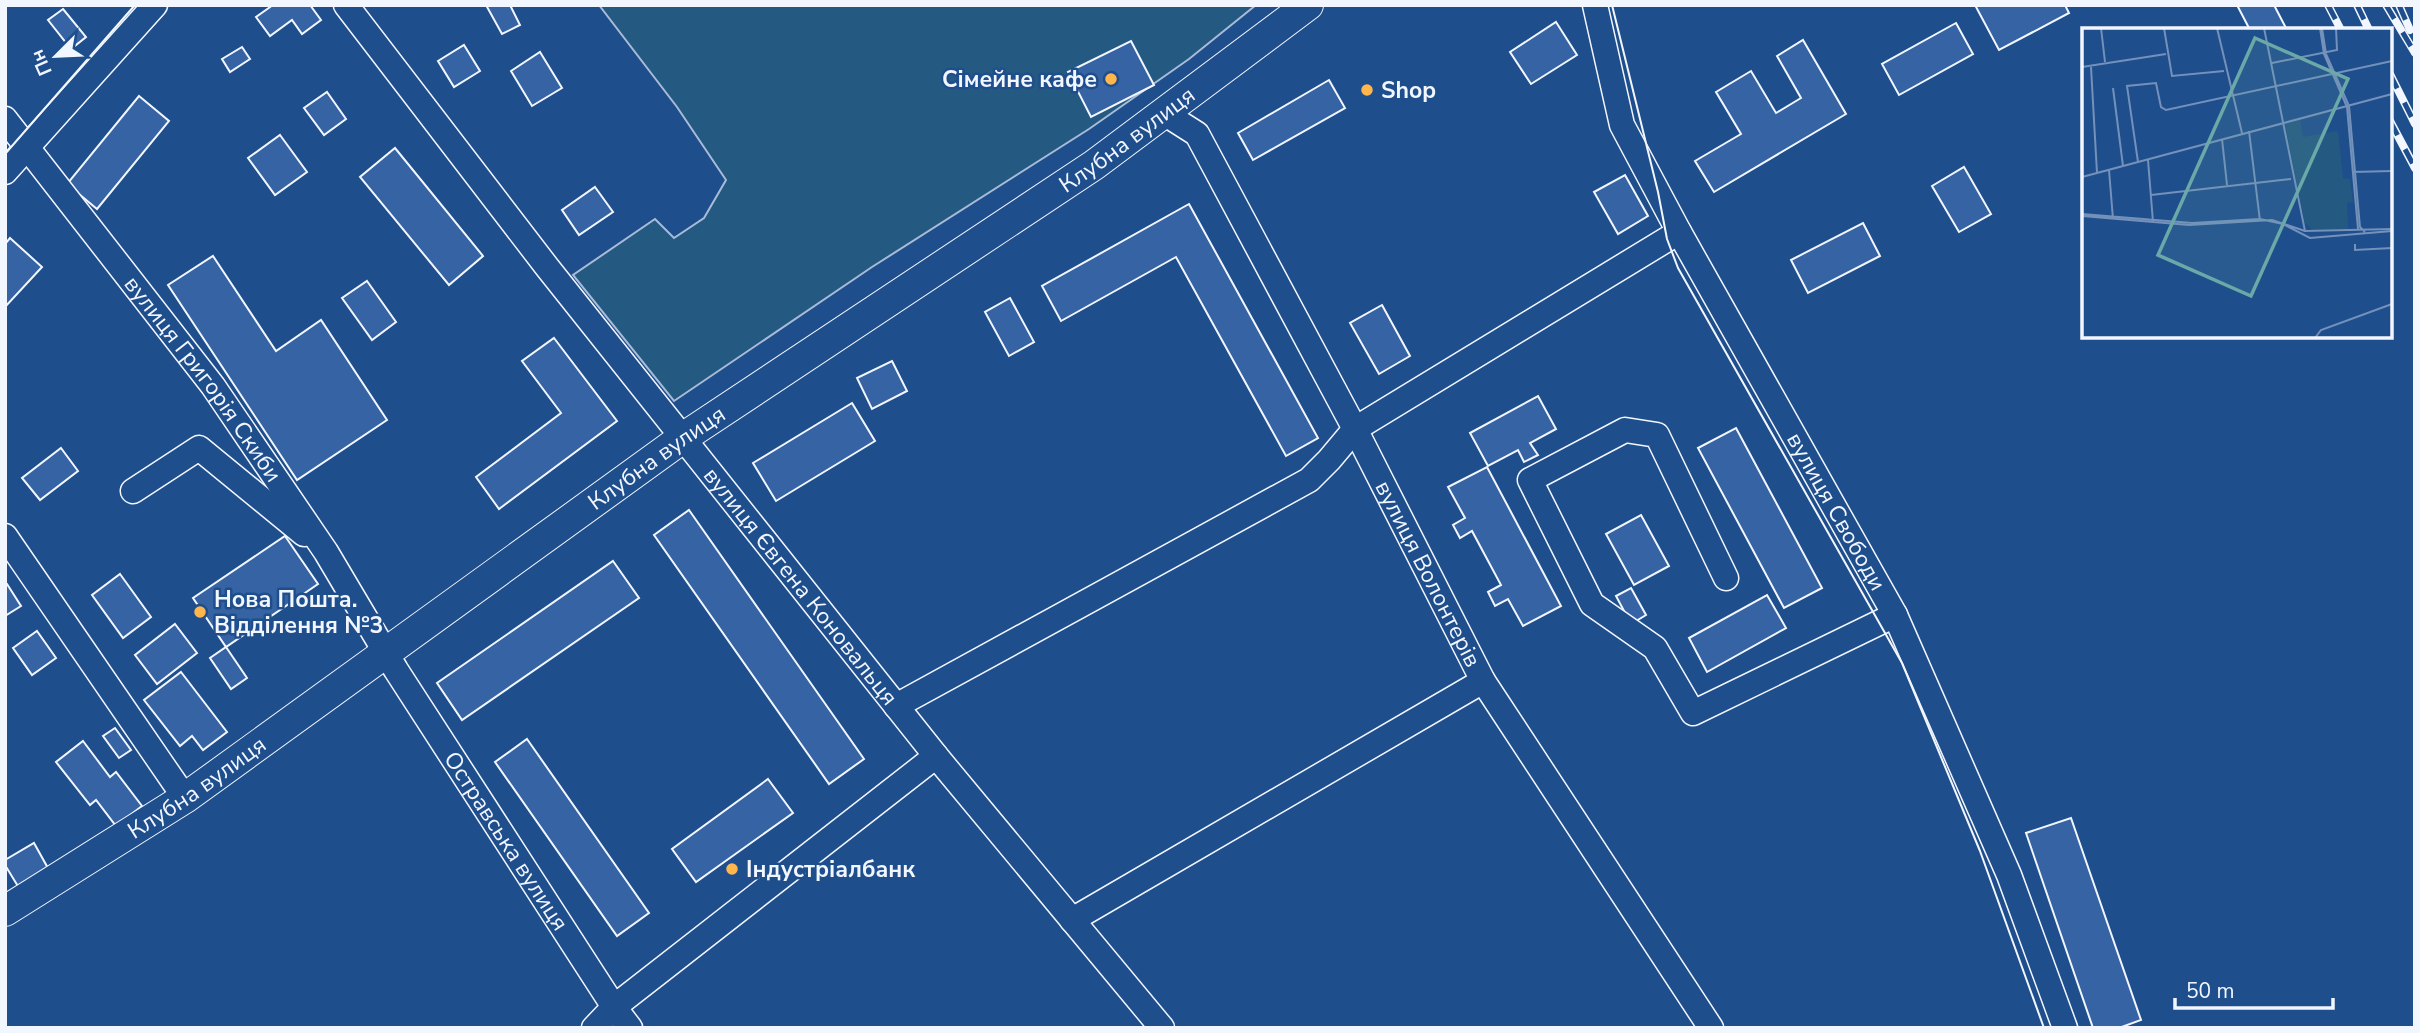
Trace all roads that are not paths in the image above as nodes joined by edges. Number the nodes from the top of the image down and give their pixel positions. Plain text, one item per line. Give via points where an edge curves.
1 (155, 5) edge
2 (346, 5) edge
3 (1308, 5) edge
4 (1595, 5) edge
5 (1164, 113) junction
6 (5, 119) edge
7 (28, 148) junction
8 (5, 172) edge
9 (1679, 232) junction
10 (1355, 429) junction
11 (684, 438) junction
12 (133, 491) dead end
13 (5, 536) edge
14 (326, 552) junction
15 (1726, 578) dead end
16 (1895, 615) junction
17 (385, 653) junction
18 (1483, 681) junction
19 (896, 706) junction
20 (936, 756) junction
21 (185, 798) junction
22 (5, 911) edge
23 (1072, 920) junction
24 (614, 1007) junction
25 (594, 1028) edge
26 (630, 1028) edge
27 (1162, 1028) edge
28 (1711, 1028) edge
29 (2065, 1028) edge

1 - 7 street
2 - 11 street, вулиця Євгена Коновальця
3 - 5 main road, Клубна вулиця
4 - 9 street, вулиця Свободи via 1622,125
5 - 10 street, вулиця Волонтерів via 1197,134
5 - 11 main road, Клубна вулиця via 1094,165
6 - 7 street, вулиця Григорія Скиби
7 - 8 street
7 - 14 street, вулиця Григорія Скиби via 213,386
9 - 10 street
9 - 16 street, вулиця Свободи
10 - 18 street, вулиця Волонтерів
10 - 19 street via 1309,480
11 - 17 main road, Клубна вулиця
11 - 19 street, вулиця Євгена Коновальця
12 - 14 street via 199,448
13 - 21 street
14 - 17 street, вулиця Григорія Скиби
15 - 16 street via 1657,435 1625,430 1530,480 1592,604 1655,648 1693,713
16 - 29 street, вулиця Свободи via 2009,875
17 - 21 main road, Клубна вулиця
17 - 24 street, Остравська вулиця
18 - 23 street
18 - 28 street, вулиця Волонтерів
19 - 20 street, вулиця Євгена Коновальця
20 - 23 street, вулиця Євгена Коновальця
20 - 24 street
21 - 22 main road, Клубна вулиця
23 - 27 street, вулиця Євгена Коновальця
24 - 25 street
24 - 26 street, Остравська вулиця

